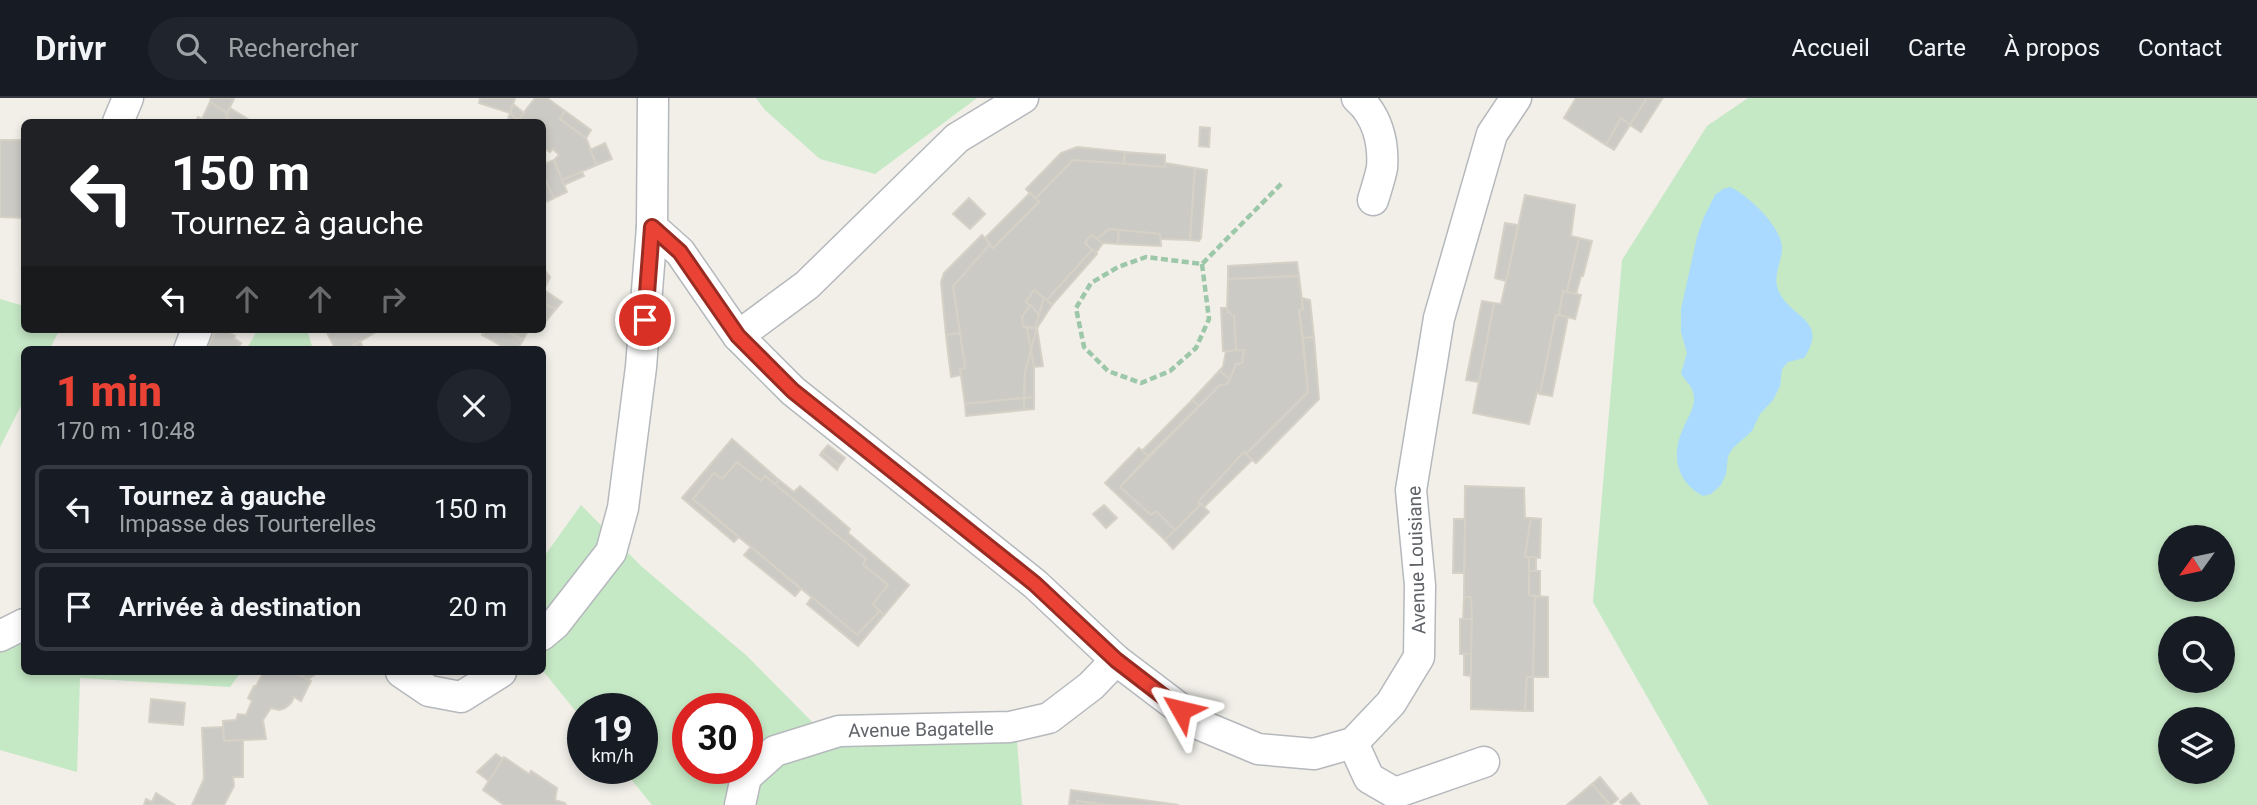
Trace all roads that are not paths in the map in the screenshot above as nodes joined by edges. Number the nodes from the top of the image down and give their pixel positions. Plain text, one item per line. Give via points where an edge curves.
1 (128, 98) edge
2 (653, 98) edge
3 (1023, 98) edge
4 (1357, 98) edge
5 (1516, 98) edge
6 (119, 119) edge
7 (1373, 200) dead end
8 (652, 227) junction
9 (738, 336) junction
10 (21, 626) edge
11 (546, 632) edge
12 (0, 636) edge
13 (1116, 660) junction
14 (405, 675) edge
15 (496, 675) edge
16 (1353, 743) junction
17 (1484, 762) dead end
18 (740, 805) edge

1 - 6 street
2 - 8 street
3 - 9 street via 957,138 807,285
4 - 7 street via 1376,122 1380,138 1382,169
5 - 16 street, Avenue Louisiane via 1492,134 1438,318 1411,490 1420,585 1419,657 1391,703
8 - 9 street via 680,252
8 - 11 street via 623,508 611,552
9 - 13 street via 793,391 1035,584
10 - 12 street
13 - 16 street via 1203,726 1258,749 1314,754
13 - 18 street, Avenue Bagatelle via 1049,718 1010,727 839,731 775,751 746,777
14 - 15 street via 429,691 461,697
16 - 17 street via 1369,778 1395,793

